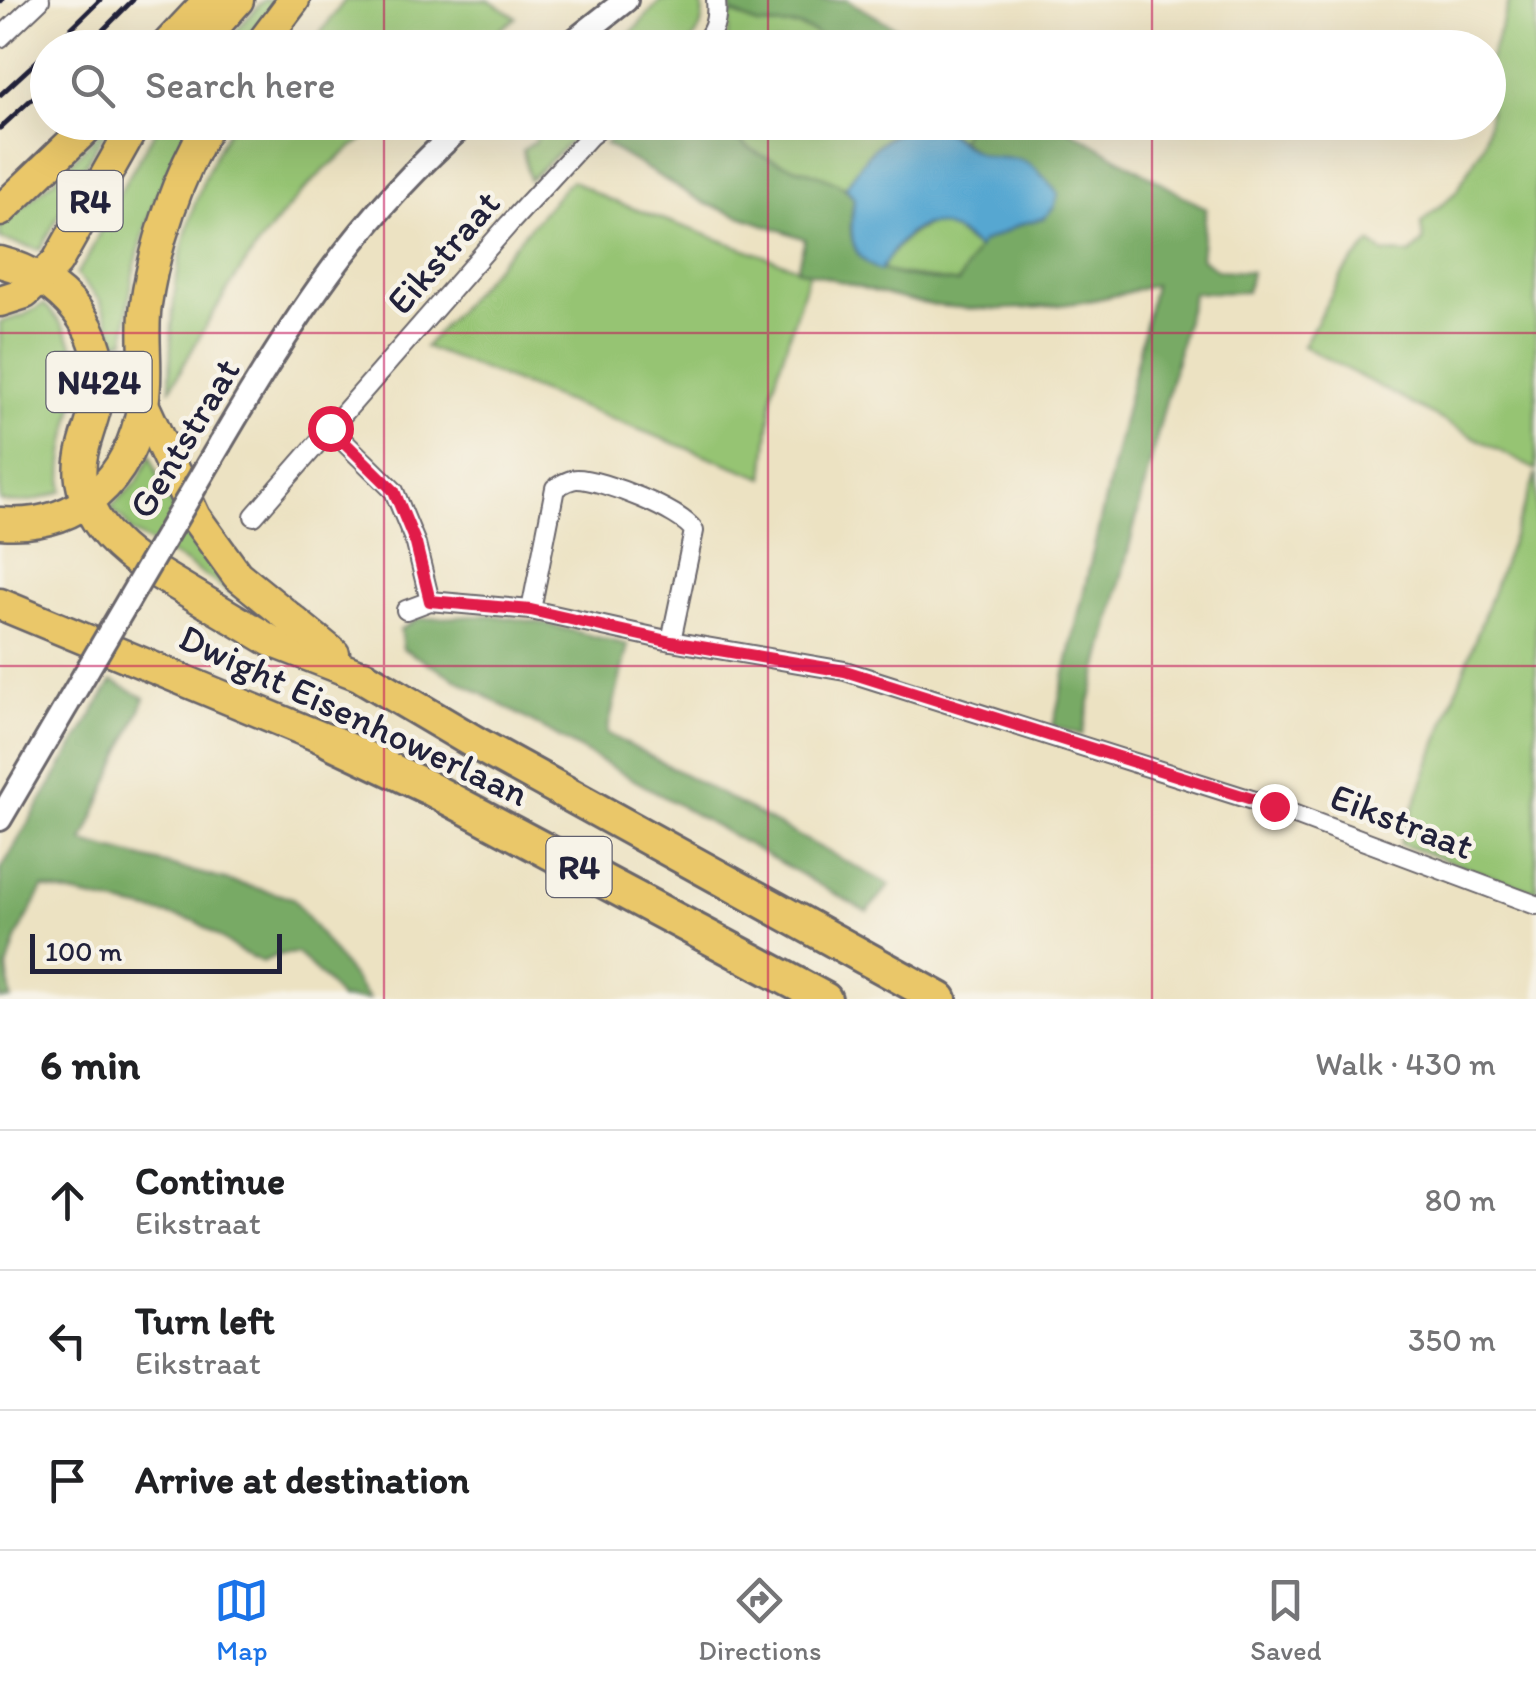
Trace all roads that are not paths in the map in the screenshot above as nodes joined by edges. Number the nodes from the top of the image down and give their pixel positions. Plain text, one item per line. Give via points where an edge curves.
1 (40, 0) edge
2 (210, 0) edge
3 (238, 0) edge
4 (294, 0) edge
5 (626, 0) edge
6 (716, 0) edge
7 (181, 30) edge
8 (211, 30) edge
9 (272, 30) edge
10 (588, 30) edge
11 (713, 30) edge
12 (0, 38) edge
13 (74, 140) edge
14 (125, 140) edge
15 (202, 140) edge
16 (447, 140) edge
17 (590, 140) edge
18 (0, 211) edge
19 (0, 262) edge
20 (44, 278) junction
21 (0, 302) edge
22 (143, 404) junction
23 (330, 428) junction
24 (88, 502) junction
25 (254, 516) dead end
26 (0, 523) edge
27 (430, 601) junction
28 (0, 604) edge
29 (406, 610) dead end
30 (531, 610) junction
31 (671, 642) junction
32 (364, 677) junction
33 (330, 741) joint
34 (0, 819) edge
35 (1536, 905) edge
36 (825, 999) edge
37 (940, 999) edge

1 - 12 street
2 - 7 highway
3 - 8 highway
4 - 9 highway
5 - 10 street
6 - 11 street
13 - 18 highway
14 - 20 highway, R4
15 - 22 highway, R4 via 170,215 146,303
16 - 34 street, Gentstraat, bridge via 338,258 299,314
17 - 23 street, Eikstraat
19 - 20 highway, N424
20 - 21 highway, R4
20 - 24 highway, N424 via 71,303 95,341 100,366 81,462
22 - 24 highway, R4 via 124,460
22 - 32 highway, R4 via 195,518 238,575
23 - 25 street, Eikstraat
23 - 27 street via 394,491
24 - 26 highway, R4 via 52,521
24 - 32 highway, N424 via 101,529 137,561 272,641
27 - 29 street, Eikstraat
27 - 30 street, Eikstraat
28 - 33 highway, Dwight Eisenhowerlaan / R4
30 - 31 street, Eikstraat
30 - 31 street via 555,488 574,478 594,482 666,508 694,531
31 - 35 street, Eikstraat via 845,671 909,690 1274,806
32 - 37 highway, Dwight Eisenhowerlaan / R4
33 - 36 highway, Dwight Eisenhowerlaan / R4

